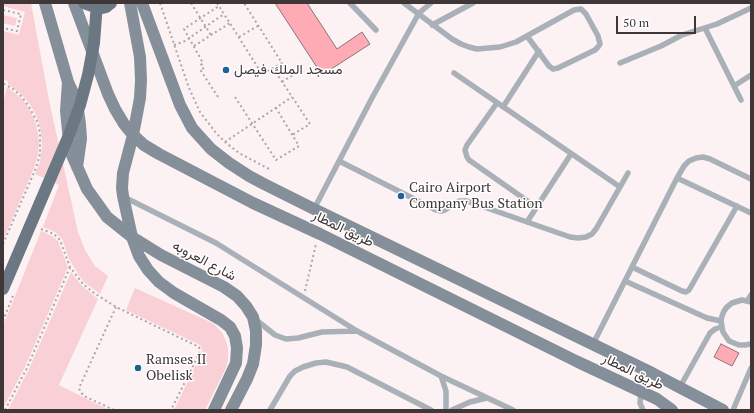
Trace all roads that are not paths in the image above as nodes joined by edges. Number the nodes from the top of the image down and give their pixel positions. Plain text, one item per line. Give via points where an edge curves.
1 (45, 3) edge
2 (74, 3) edge
3 (84, 3) edge
4 (97, 3) edge
5 (111, 3) edge
6 (130, 3) edge
7 (142, 3) edge
8 (350, 3) edge
9 (404, 3) edge
10 (431, 3) edge
11 (473, 3) edge
12 (751, 8) edge
13 (419, 13) junction
14 (432, 25) junction
15 (705, 28) junction
16 (376, 30) dead end
17 (528, 36) junction
18 (539, 51) junction
19 (620, 62) dead end
20 (454, 73) dead end
21 (751, 75) edge
22 (734, 86) junction
23 (741, 100) dead end
24 (497, 103) junction
25 (503, 107) junction
26 (133, 135) junction
27 (571, 154) junction
28 (339, 161) junction
29 (628, 172) dead end
30 (677, 178) junction
31 (751, 179) edge
32 (620, 187) junction
33 (275, 190) junction
34 (123, 196) junction
35 (737, 206) junction
36 (536, 207) junction
37 (266, 209) junction
38 (314, 209) junction
39 (751, 213) edge
40 (330, 217) junction
41 (527, 222) junction
42 (319, 234) junction
43 (132, 237) junction
44 (632, 268) junction
45 (625, 281) junction
46 (3, 289) edge
47 (751, 295) edge
48 (749, 301) edge
49 (253, 317) junction
50 (721, 324) junction
51 (357, 331) junction
52 (593, 344) junction
53 (751, 344) edge
54 (751, 368) edge
55 (652, 373) junction
56 (441, 376) junction
57 (680, 388) junction
58 (641, 392) junction
59 (488, 398) junction
60 (214, 410) edge
61 (231, 410) edge
62 (270, 410) edge
63 (431, 410) edge
64 (446, 410) edge
65 (452, 410) edge
66 (513, 410) edge
67 (643, 410) edge
68 (672, 410) edge
69 (723, 410) edge
70 (732, 410) edge

1 - 43 street, شارع العروبه via 68,82 66,111 72,155 87,189 107,217
2 - 26 street, طريق المطار via 108,94
3 - 5 main road via 101,8
4 - 46 main road via 94,43 80,105
6 - 26 street via 140,57 141,80
7 - 33 street, طريق المطار via 180,105 192,128 211,149 249,176
8 - 16 lane
9 - 13 lane
10 - 13 lane
11 - 14 lane
12 - 15 lane
13 - 14 lane
13 - 28 lane
14 - 17 lane via 461,44 477,49 500,47
15 - 19 lane via 682,35
15 - 22 lane
17 - 18 lane
17 - 18 lane via 574,10 581,9 586,14 600,44 595,50 556,69 550,66
18 - 25 lane
20 - 24 lane
21 - 22 lane
22 - 23 lane
24 - 25 lane
24 - 36 lane via 467,144 466,157
25 - 27 lane
26 - 34 street via 122,173
26 - 37 street, طريق المطار via 159,154
27 - 32 lane
27 - 36 lane
28 - 38 lane
28 - 41 lane via 436,210 445,210 459,201 467,201
29 - 32 lane
30 - 31 lane via 689,160 703,157
30 - 35 lane
30 - 44 lane
32 - 41 lane via 596,229 586,237 570,237
33 - 37 street
33 - 38 street, طريق المطار
34 - 43 street
34 - 51 lane via 216,243
35 - 39 lane
35 - 44 lane via 692,287 686,292
36 - 41 lane
37 - 42 street, طريق المطار
38 - 40 street, طريق المطار
40 - 42 street
40 - 52 street, طريق المطار
42 - 58 street, طريق المطار
43 - 49 street, شارع العروبه via 224,287 237,296
43 - 60 street via 139,256 159,282 221,320 230,327 235,336 236,363
44 - 45 lane
45 - 50 lane
45 - 52 lane
47 - 48 lane
48 - 50 lane via 732,303 724,311
49 - 51 lane via 275,335 286,339 322,332
49 - 61 street, شارع العروبه via 256,345 253,364
50 - 53 lane via 726,337 734,343
50 - 57 lane via 710,333
51 - 56 lane
52 - 55 street, طريق المطار
54 - 70 lane
55 - 57 street, طريق المطار
55 - 58 street
56 - 59 lane
56 - 64 lane via 446,391
57 - 69 street, طريق المطار
58 - 67 lane via 640,403
58 - 68 street, طريق المطار
59 - 65 lane
59 - 66 lane
62 - 63 lane via 295,371 326,362 347,367

